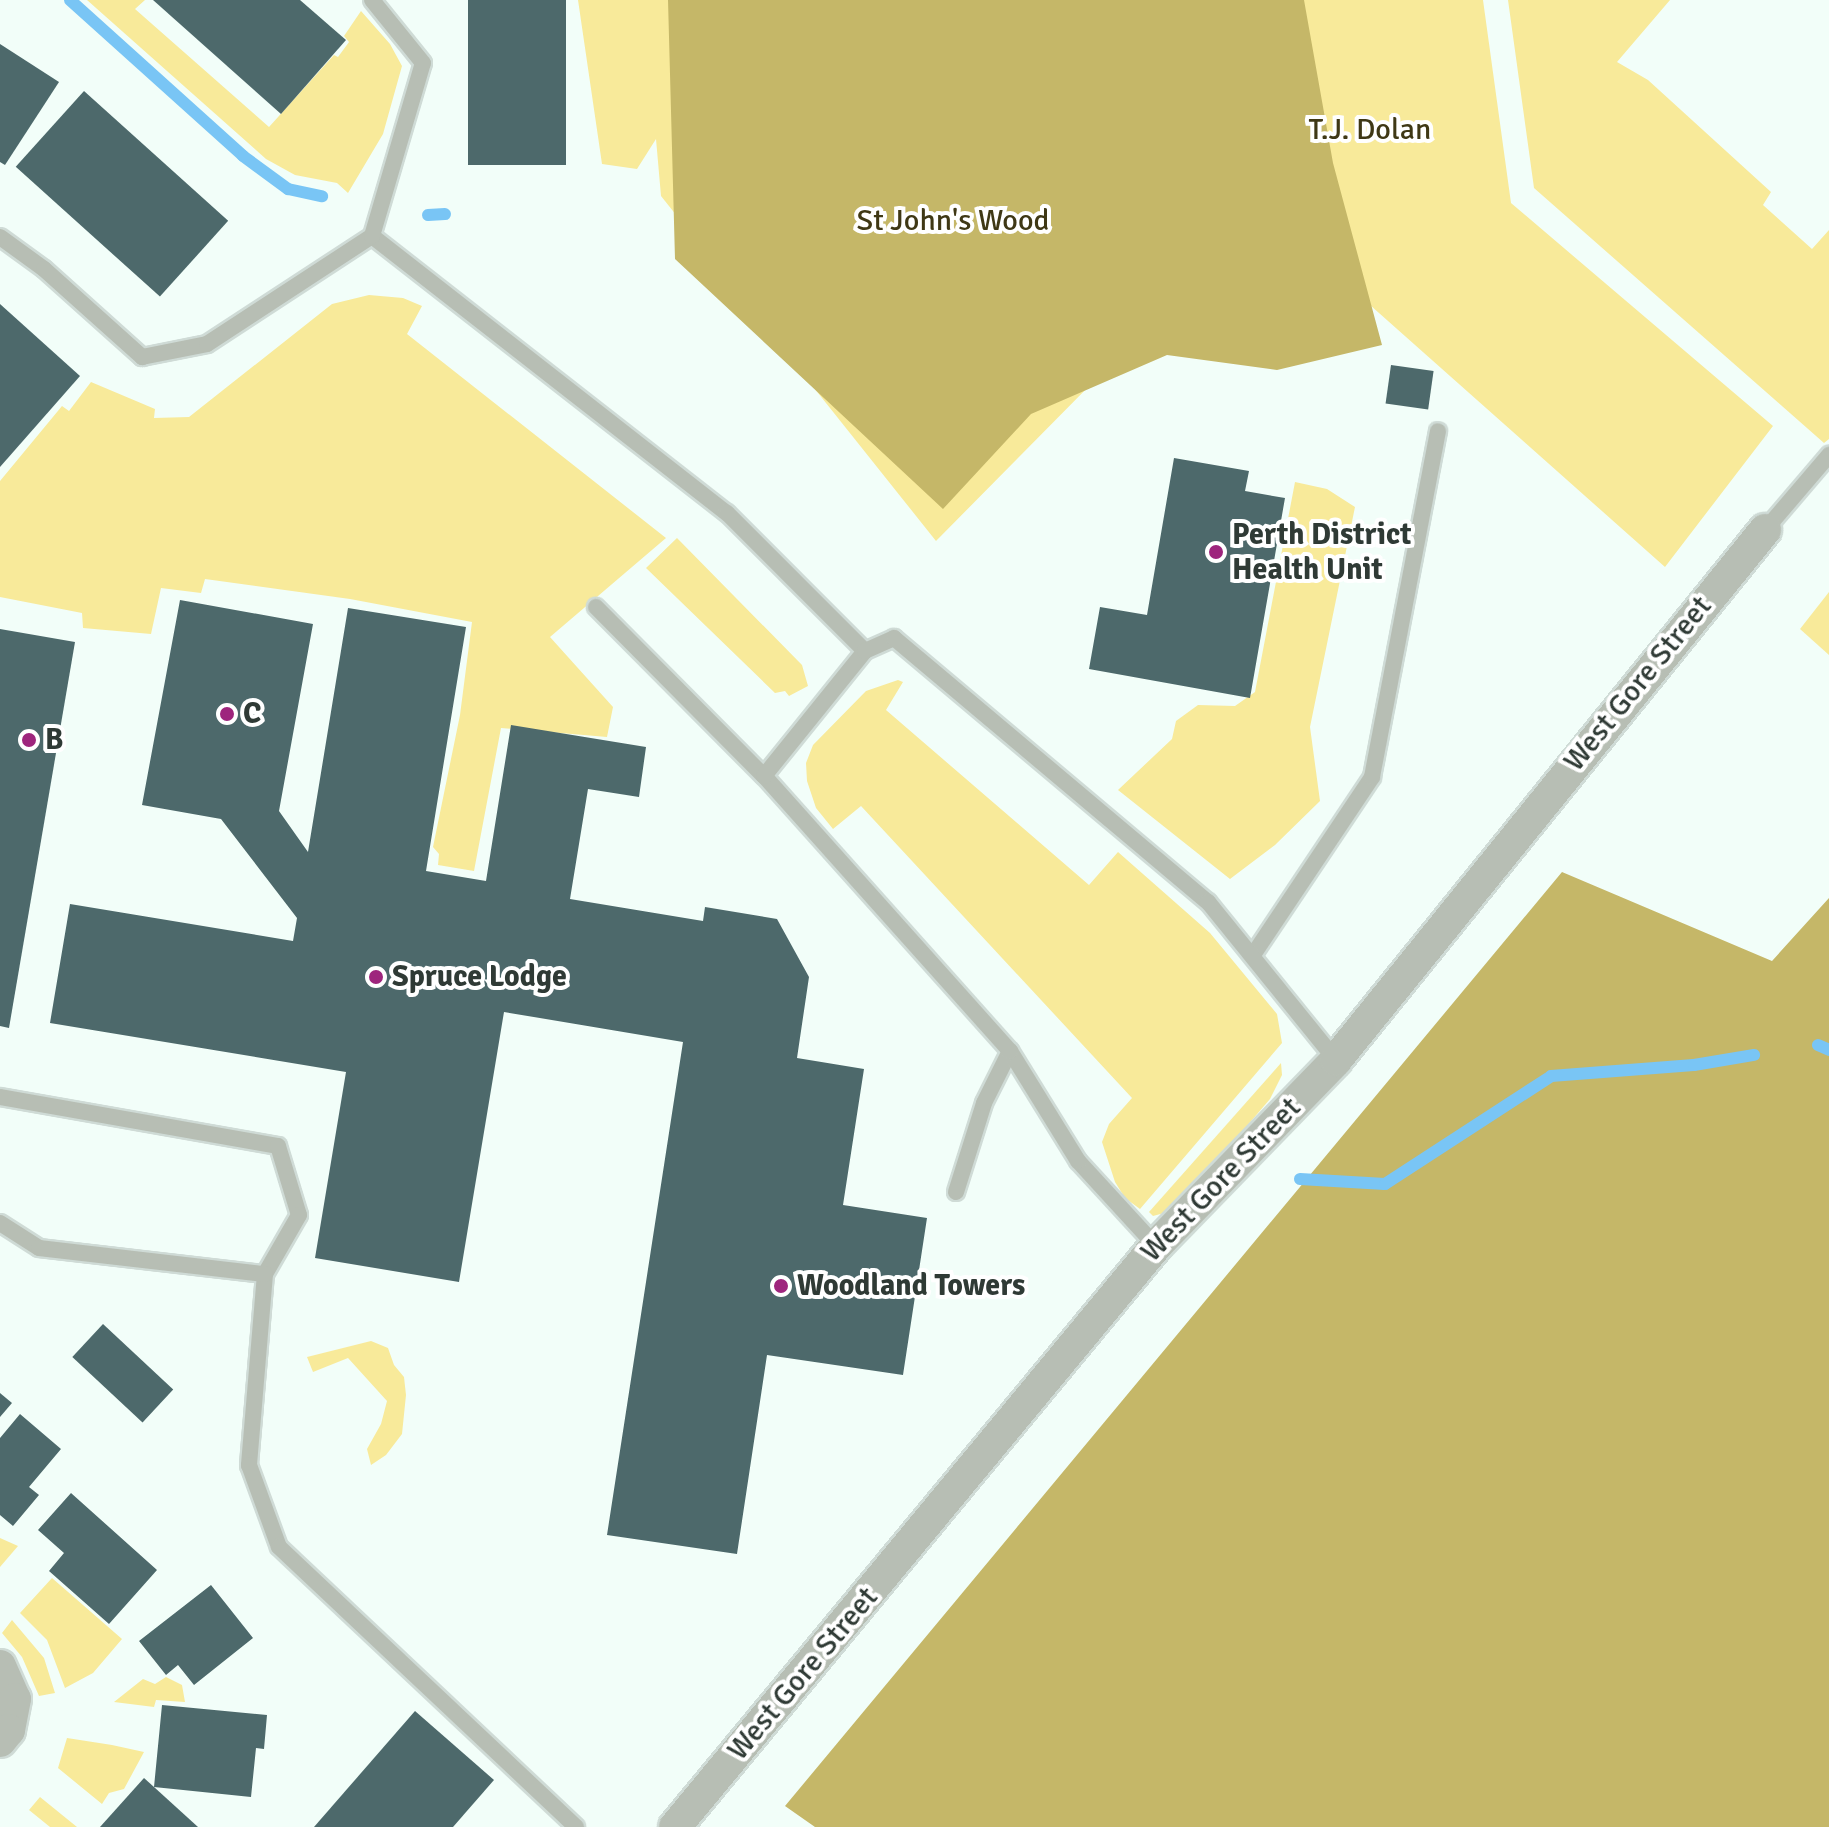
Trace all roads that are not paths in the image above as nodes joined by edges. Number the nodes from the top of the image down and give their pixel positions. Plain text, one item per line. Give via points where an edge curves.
1 (372, 0) edge
2 (372, 236) junction
3 (0, 237) edge
4 (1438, 431) dead end
5 (1829, 455) edge
6 (1765, 530) joint
7 (596, 607) dead end
8 (865, 651) junction
9 (764, 776) junction
10 (1253, 955) junction
11 (1010, 1051) junction
12 (1336, 1060) junction
13 (0, 1097) edge
14 (956, 1192) dead end
15 (0, 1223) edge
16 (1156, 1246) junction
17 (265, 1274) junction
18 (0, 1666) edge
19 (0, 1741) edge
20 (576, 1827) edge
21 (675, 1827) edge

1 - 2 lane via 423,63
2 - 3 lane via 207,344 142,357
2 - 8 lane via 727,513
4 - 10 lane via 1372,777
5 - 6 lane
6 - 12 street, West Gore Street
7 - 9 lane
8 - 9 lane
8 - 10 lane via 894,638 1208,902
9 - 11 lane
10 - 12 lane
11 - 14 lane via 984,1103
11 - 16 lane via 1078,1161
12 - 16 street, West Gore Street
13 - 17 lane via 278,1146 299,1215
15 - 17 lane via 39,1248
16 - 21 street, West Gore Street
17 - 20 lane via 249,1465 279,1547
18 - 19 street via 15,1699 9,1730

